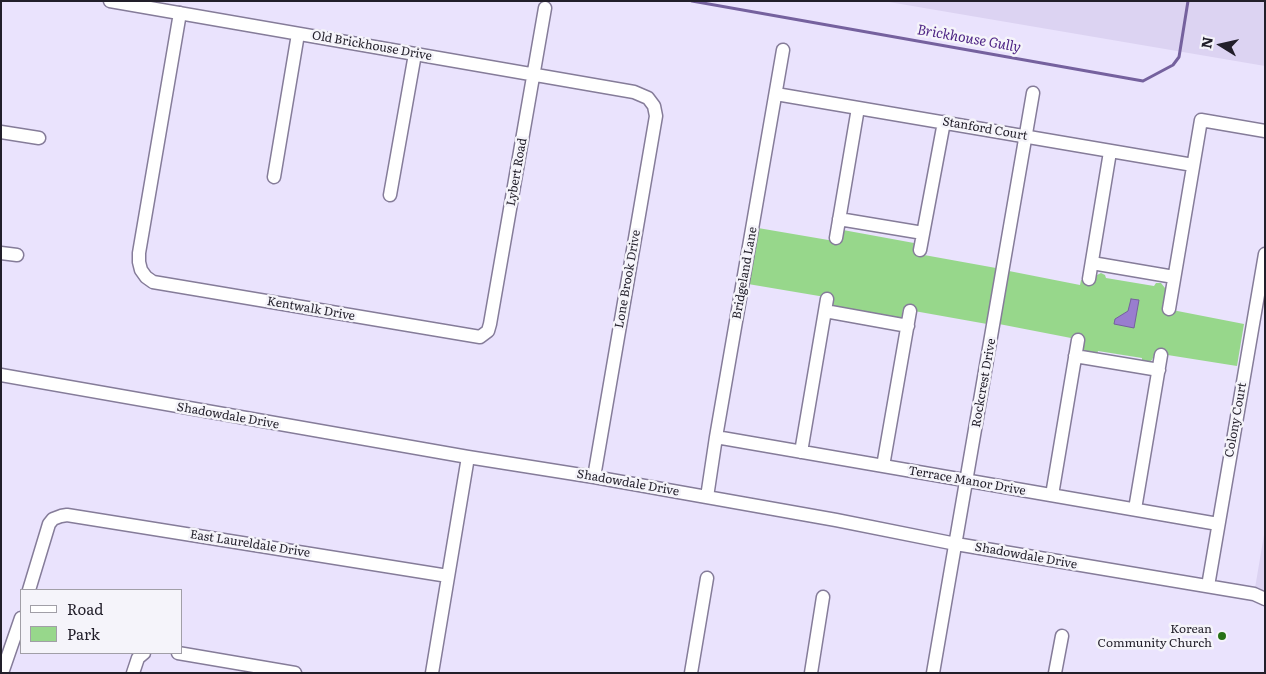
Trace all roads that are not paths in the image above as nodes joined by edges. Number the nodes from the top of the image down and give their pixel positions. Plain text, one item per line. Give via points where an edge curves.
1 (110, 1) edge
2 (545, 8) dead end
3 (180, 14) junction
4 (298, 34) junction
5 (783, 50) dead end
6 (415, 54) junction
7 (534, 74) junction
8 (634, 92) joint
9 (1033, 93) dead end
10 (776, 94) junction
11 (858, 108) junction
12 (944, 122) junction
13 (1, 132) edge
14 (1265, 132) edge
15 (1026, 136) junction
16 (39, 138) dead end
17 (1110, 152) junction
18 (1193, 165) junction
19 (274, 177) dead end
20 (390, 195) dead end
21 (839, 219) junction
22 (923, 233) junction
23 (836, 238) dead end
24 (920, 250) dead end
25 (1, 252) edge
26 (1265, 254) edge
27 (17, 255) dead end
28 (1092, 263) junction
29 (1174, 277) junction
30 (1090, 279) dead end
31 (1169, 309) dead end
32 (910, 311) dead end
33 (908, 326) junction
34 (485, 335) joint
35 (1078, 340) dead end
36 (1161, 355) dead end
37 (1075, 356) junction
38 (1159, 370) junction
39 (1, 375) edge
40 (716, 437) junction
41 (801, 452) junction
42 (468, 457) junction
43 (883, 466) junction
44 (594, 477) junction
45 (967, 481) junction
46 (1052, 495) junction
47 (707, 497) junction
48 (1135, 509) junction
49 (1218, 524) junction
50 (956, 544) junction
51 (448, 576) junction
52 (707, 578) dead end
53 (1208, 586) junction
54 (29, 589) edge
55 (1261, 595) edge
56 (824, 597) dead end
57 (20, 621) edge
58 (1062, 636) dead end
59 (143, 654) edge
60 (182, 654) edge
61 (2, 673) edge
62 (133, 673) edge
63 (295, 673) edge
64 (432, 673) edge
65 (691, 673) edge
66 (811, 673) edge
67 (933, 673) edge
68 (1055, 673) edge

1 - 3 street, Old Brickhouse Drive
2 - 7 street, Lybert Road
3 - 4 street, Old Brickhouse Drive
3 - 34 street, Kentwalk Drive via 139,253 141,270 146,277 153,282 471,337
4 - 6 street, Old Brickhouse Drive
4 - 19 street
5 - 10 street, Bridgeland Lane
6 - 7 street, Old Brickhouse Drive
6 - 20 street
7 - 8 street, Old Brickhouse Drive
7 - 34 street, Lybert Road via 490,324
8 - 44 street, Lone Brook Drive via 648,98 656,116
9 - 15 street, Rockcrest Drive
10 - 11 street, Stanford Court
10 - 40 street, Bridgeland Lane
11 - 12 street, Stanford Court
11 - 21 street
12 - 15 street, Stanford Court
12 - 22 street
13 - 16 street
14 - 18 street via 1201,120
15 - 17 street, Stanford Court
15 - 45 street, Rockcrest Drive
17 - 18 street, Stanford Court
17 - 28 street
18 - 29 street
21 - 22 street
21 - 23 street
22 - 24 street
25 - 27 street
26 - 49 street, Colony Court
28 - 29 street
28 - 30 street
29 - 31 street
32 - 33 street
33 - 41 street via 826,305
33 - 43 street
35 - 37 street
36 - 38 street
37 - 38 street
37 - 46 street
38 - 48 street
39 - 42 street, Shadowdale Drive
40 - 41 street, Terrace Manor Drive
40 - 47 street, Bridgeland Lane
41 - 43 street, Terrace Manor Drive
42 - 44 street, Shadowdale Drive
42 - 51 street
43 - 45 street, Terrace Manor Drive
44 - 47 street, Shadowdale Drive
45 - 46 street, Terrace Manor Drive
45 - 50 street, Rockcrest Drive
46 - 48 street, Terrace Manor Drive
47 - 50 street, Shadowdale Drive
48 - 49 street, Terrace Manor Drive
49 - 53 street, Colony Court
50 - 53 street, Shadowdale Drive
50 - 67 street, Rockcrest Drive
51 - 54 street, East Laureldale Drive via 67,515 53,519 49,524
51 - 64 street
52 - 65 street
53 - 55 street, Shadowdale Drive
56 - 66 street
57 - 61 street
58 - 68 street
59 - 62 street
60 - 63 street

